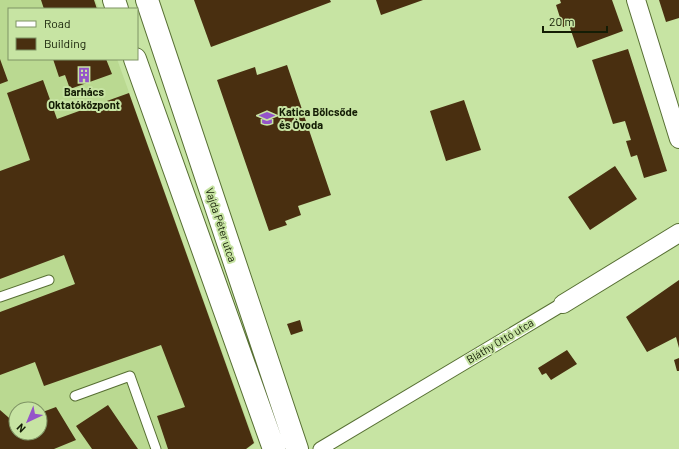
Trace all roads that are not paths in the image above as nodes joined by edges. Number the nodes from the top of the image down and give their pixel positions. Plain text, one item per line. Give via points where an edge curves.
1 (147, 0) edge
2 (636, 0) edge
3 (135, 60) edge
4 (679, 139) edge
5 (679, 233) edge
6 (49, 280) dead end
7 (0, 297) edge
8 (562, 304) joint
9 (75, 396) dead end
10 (156, 449) edge
11 (274, 449) edge
12 (297, 449) edge
13 (320, 449) edge

1 - 12 street, Vajda Péter utca
2 - 4 street
3 - 11 street
5 - 8 street, Bláthy Ottó utca
6 - 7 lane
8 - 13 street, Bláthy Ottó utca
9 - 10 lane via 130,376

